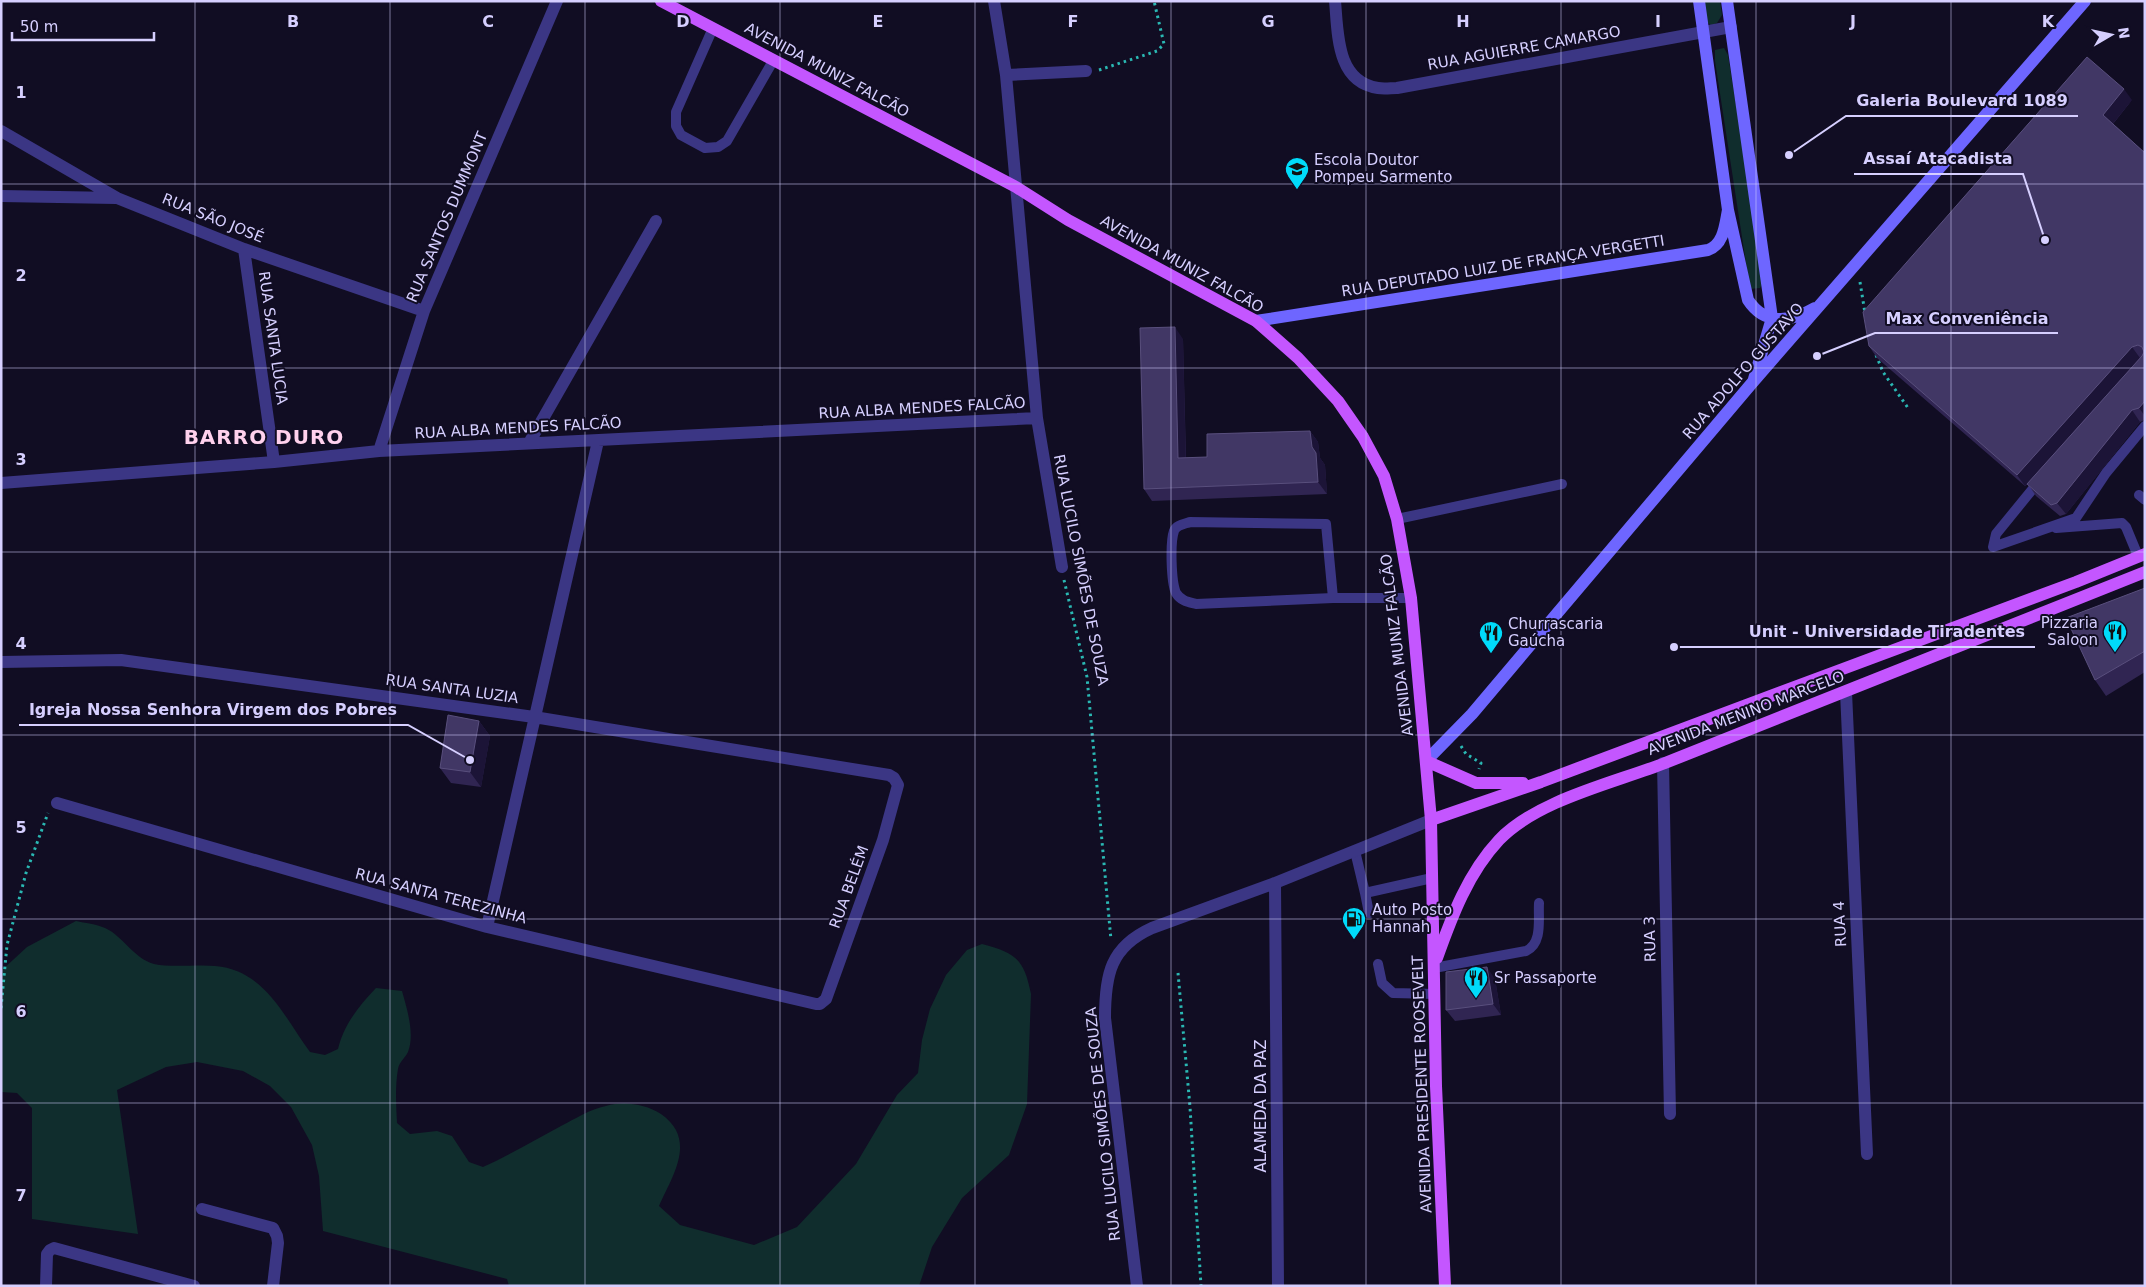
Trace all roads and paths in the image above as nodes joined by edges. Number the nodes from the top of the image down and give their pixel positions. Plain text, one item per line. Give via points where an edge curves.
1 (557, 1) edge
2 (661, 1) edge
3 (994, 1) edge
4 (1154, 1) edge
5 (1335, 1) edge
6 (1699, 1) edge
7 (1727, 1) edge
8 (2085, 1) edge
9 (1731, 27) junction
10 (713, 28) junction
11 (1704, 32) junction
12 (773, 61) junction
13 (1086, 71) joint
14 (1006, 75) junction
15 (1, 131) edge
16 (1016, 187) junction
17 (1, 196) edge
18 (117, 198) junction
19 (1728, 210) junction
20 (656, 222) dead end
21 (244, 249) junction
22 (1856, 265) junction
23 (1822, 305) junction
24 (424, 311) junction
25 (1866, 315) edge
26 (1772, 318) junction
27 (1256, 321) junction
28 (1874, 350) edge
29 (1752, 383) junction
30 (1908, 408) dead end
31 (1037, 418) junction
32 (2145, 426) edge
33 (598, 441) junction
34 (529, 443) junction
35 (380, 451) junction
36 (274, 462) junction
37 (2049, 470) edge
38 (1, 483) edge
39 (1562, 484) dead end
40 (1397, 519) junction
41 (2048, 528) junction
42 (2141, 555) edge
43 (1062, 567) joint
44 (2145, 572) edge
45 (1333, 598) junction
46 (1411, 598) junction
47 (1, 662) edge
48 (1846, 692) junction
49 (534, 717) junction
50 (1426, 761) junction
51 (1663, 763) junction
52 (894, 778) joint
53 (1541, 782) junction
54 (57, 804) joint
55 (1431, 820) junction
56 (1355, 851) junction
57 (1432, 878) junction
58 (1275, 883) junction
59 (1364, 893) junction
60 (1539, 903) dead end
61 (1369, 913) dead end
62 (488, 927) junction
63 (1114, 960) junction
64 (1378, 964) dead end
65 (1434, 968) junction
66 (1178, 973) dead end
67 (1435, 994) junction
68 (820, 1004) joint
69 (1, 1008) edge
70 (1670, 1114) dead end
71 (1867, 1154) dead end
72 (202, 1209) dead end
73 (46, 1286) edge
74 (194, 1286) edge
75 (273, 1286) edge
76 (1137, 1286) edge
77 (1201, 1286) edge
78 (1278, 1286) edge
79 (1446, 1286) edge

1 - 24 street, RUA SANTOS DUMMONT
2 - 10 main road, AVENIDA MUNIZ FALCÃO
3 - 14 street, RUA LUCILO SIMÕES DE SOUZA
4 - 13 path via 1164,44 1157,51 1113,67
5 - 11 street, RUA AGUIERRE CAMARGO via 1340,51 1346,66 1365,84 1378,88 1398,88
6 - 11 main road
7 - 9 main road
8 - 22 main road, RUA ADOLFO GUSTAVO
9 - 11 street, RUA AGUIERRE CAMARGO
9 - 26 main road
10 - 12 main road, AVENIDA MUNIZ FALCÃO
10 - 12 lane via 676,112 680,135 705,148 718,147 727,141
11 - 19 main road
12 - 16 main road, AVENIDA MUNIZ FALCÃO
13 - 14 street
14 - 16 street, RUA LUCILO SIMÕES DE SOUZA
15 - 18 street, RUA SÃO JOSÉ
16 - 27 main road, AVENIDA MUNIZ FALCÃO via 1068,220
16 - 31 street, RUA LUCILO SIMÕES DE SOUZA
17 - 18 street
18 - 21 street, RUA SÃO JOSÉ
19 - 26 main road via 1748,300 1754,311
19 - 27 main road, RUA DEPUTADO LUIZ DE FRANÇA VERGETTI via 1720,241 1708,250
20 - 34 street
21 - 24 street, RUA SÃO JOSÉ
21 - 36 street, RUA SANTA LUCIA
22 - 23 main road, RUA ADOLFO GUSTAVO
22 - 25 path
23 - 26 main road via 1789,319
23 - 29 main road, RUA ADOLFO GUSTAVO
24 - 35 street, RUA SANTOS DUMMONT
26 - 29 main road
27 - 40 main road, AVENIDA MUNIZ FALCÃO via 1298,358 1338,401 1384,476
28 - 30 path via 1882,372
29 - 50 main road, RUA ADOLFO GUSTAVO via 1472,714
31 - 33 street, RUA ALBA MENDES FALCÃO
31 - 43 street, RUA LUCILO SIMÕES DE SOUZA
32 - 41 lane via 2106,473 2076,518
33 - 34 street, RUA ALBA MENDES FALCÃO
33 - 49 street
34 - 35 street, RUA ALBA MENDES FALCÃO
35 - 36 street, RUA ALBA MENDES FALCÃO
36 - 38 street, RUA ALBA MENDES FALCÃO
37 - 41 lane via 1996,534 1993,547
39 - 40 lane
40 - 46 main road, AVENIDA MUNIZ FALCÃO
41 - 42 lane via 2122,523
42 - 53 main road, AVENIDA MENINO MARCELO
43 - 63 path, RUA LUCILO SIMÕES DE SOUZA via 1087,677
44 - 48 main road, AVENIDA MENINO MARCELO
45 - 45 lane via 1326,524 1190,522 1174,531 1172,569 1176,592 1184,601 1196,604
45 - 46 lane
46 - 50 main road, AVENIDA MUNIZ FALCÃO
47 - 49 street, RUA SANTA LUZIA via 121,660
48 - 51 main road, AVENIDA MENINO MARCELO
48 - 71 street, RUA 4
49 - 52 street, RUA SANTA LUZIA
49 - 62 street
50 - 53 main road via 1476,782
50 - 55 main road, AVENIDA PRESIDENTE ROOSEVELT
51 - 65 main road, AVENIDA MENINO MARCELO via 1560,800 1500,839 1454,909
51 - 70 street, RUA 3
52 - 68 street, RUA BELÉM via 898,785 883,840 826,999
53 - 55 main road, AVENIDA MENINO MARCELO
54 - 62 street, RUA SANTA TEREZINHA
54 - 69 path via 48,811 26,873 7,945
55 - 56 street, RUA LUCILO SIMÕES DE SOUZA
55 - 57 main road, AVENIDA PRESIDENTE ROOSEVELT
56 - 58 street, RUA LUCILO SIMÕES DE SOUZA
56 - 59 lane
57 - 59 lane
57 - 65 main road, AVENIDA PRESIDENTE ROOSEVELT
58 - 63 street, RUA LUCILO SIMÕES DE SOUZA via 1135,936
58 - 78 street, ALAMEDA DA PAZ
59 - 61 lane
60 - 65 lane via 1538,939 1533,948
62 - 68 street, RUA SANTA TEREZINHA
63 - 76 street, RUA LUCILO SIMÕES DE SOUZA via 1105,988 1105,1018
64 - 67 lane via 1382,983 1393,993
65 - 67 main road, AVENIDA PRESIDENTE ROOSEVELT
66 - 77 path
67 - 79 main road, AVENIDA PRESIDENTE ROOSEVELT
72 - 75 street via 273,1228 278,1243
73 - 74 street via 47,1254 57,1248

